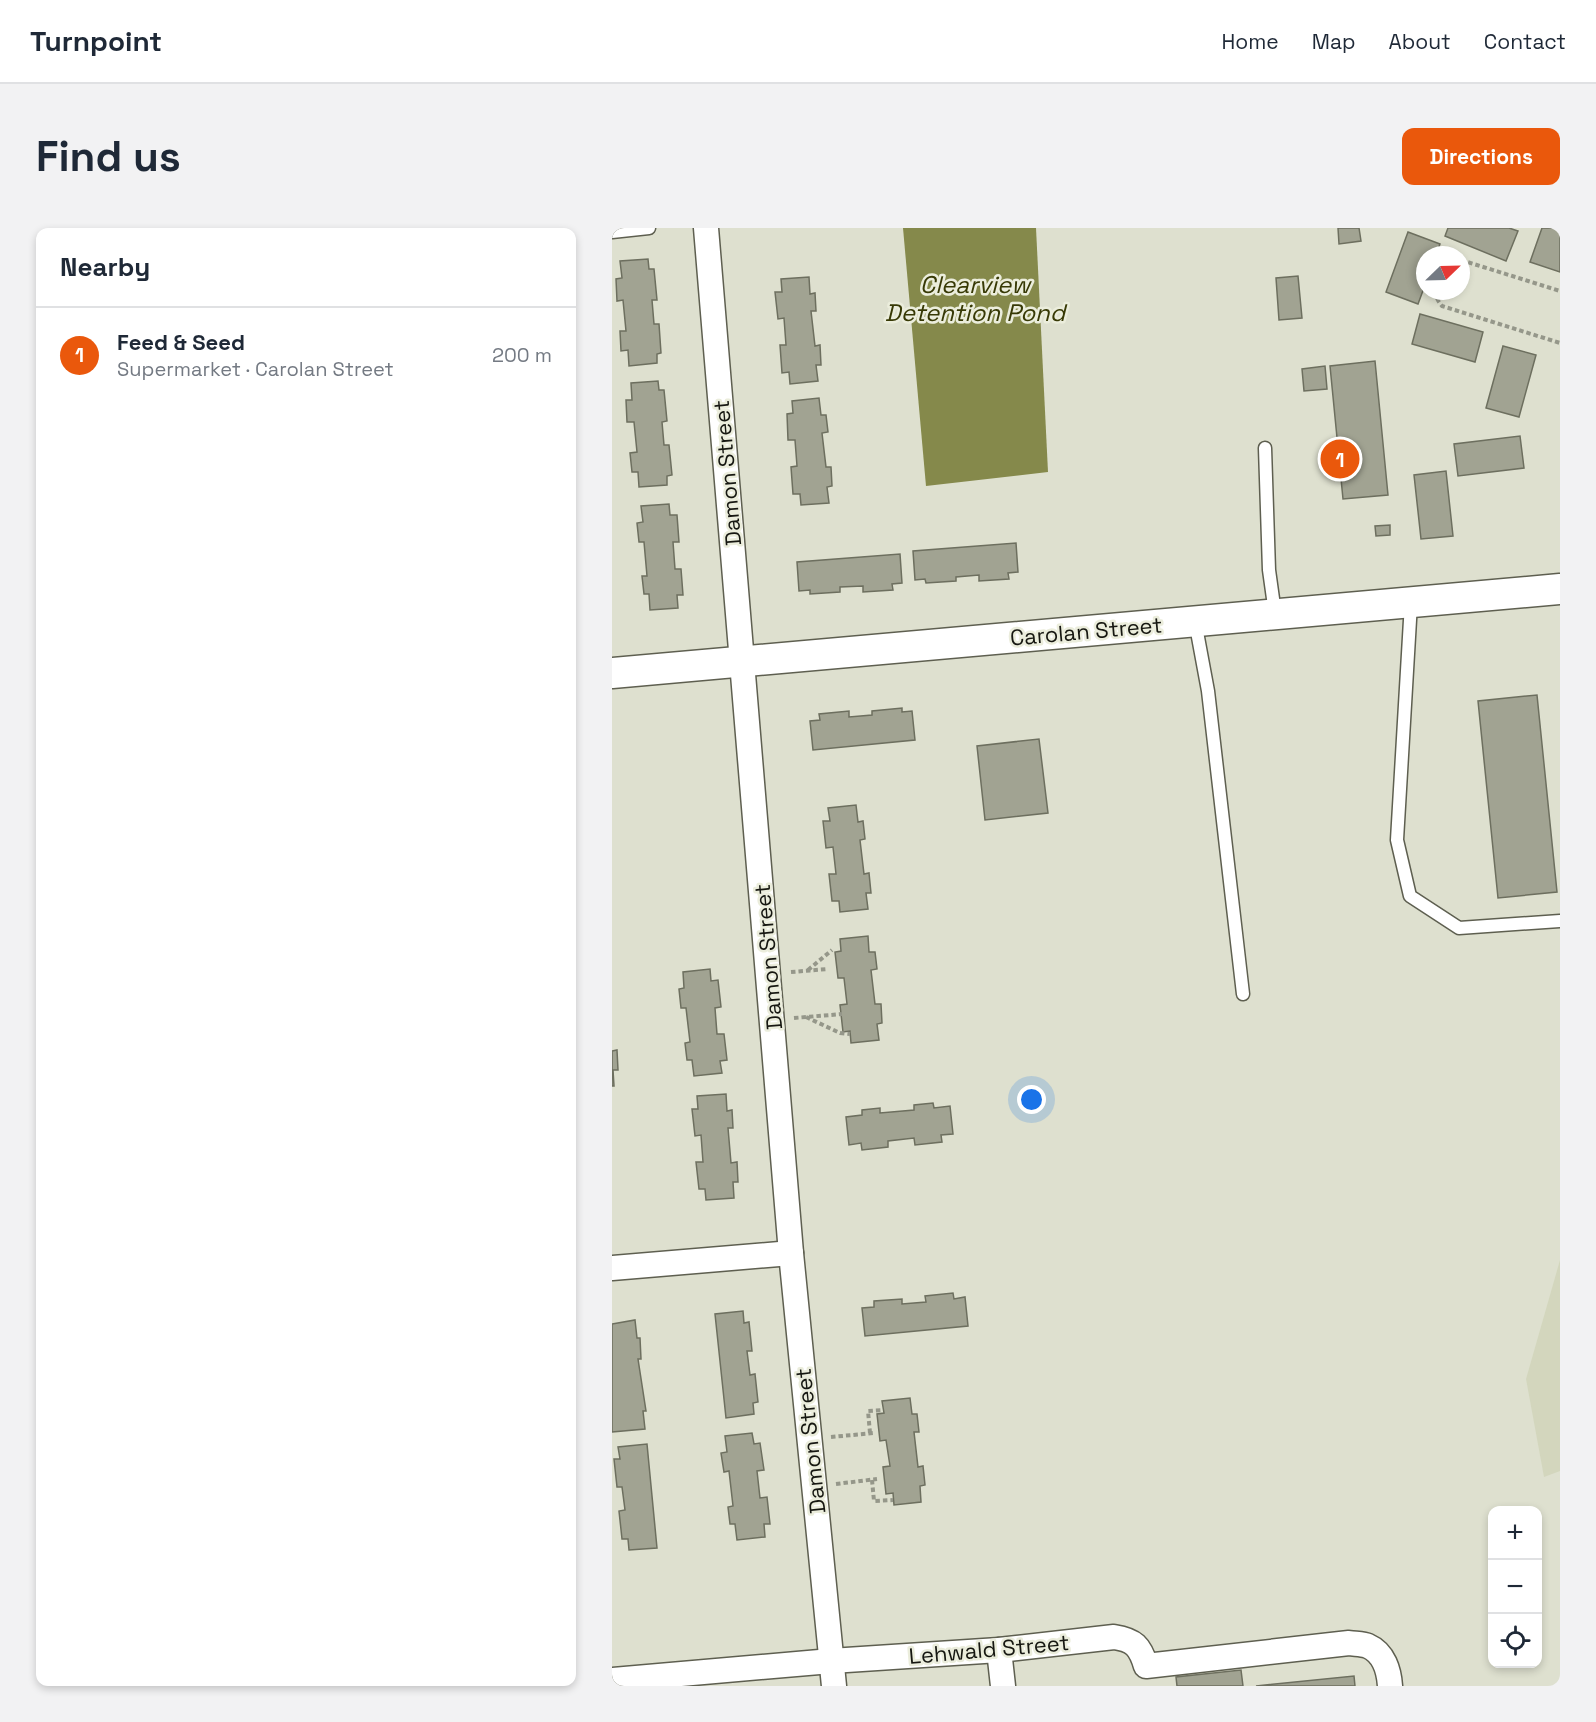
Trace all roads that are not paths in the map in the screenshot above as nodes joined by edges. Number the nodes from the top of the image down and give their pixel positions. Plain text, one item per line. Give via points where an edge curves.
1 (649, 228) edge
2 (706, 228) edge
3 (612, 232) edge
4 (1265, 448) dead end
5 (1560, 589) edge
6 (1411, 602) junction
7 (1275, 614) junction
8 (1195, 621) junction
9 (744, 661) junction
10 (612, 673) edge
11 (1560, 921) edge
12 (1243, 994) dead end
13 (791, 1253) junction
14 (612, 1268) edge
15 (999, 1650) junction
16 (831, 1661) junction
17 (1147, 1676) edge
18 (612, 1680) edge
19 (699, 1680) edge
20 (834, 1686) edge
21 (1003, 1686) edge
22 (1390, 1686) edge

1 - 3 lane
2 - 9 street, Damon Street
4 - 7 lane via 1269,570
5 - 6 street, Carolan Street
6 - 7 street, Carolan Street
6 - 11 lane via 1397,840 1410,896 1459,928
7 - 8 street, Carolan Street
8 - 9 street, Carolan Street
8 - 12 lane via 1209,690
9 - 10 street, Carolan Street
9 - 13 street, Damon Street
13 - 14 street
13 - 16 street, Damon Street
15 - 16 street, Lehwald Street
15 - 17 street, Lehwald Street via 1114,1637 1129,1639 1142,1652
15 - 21 street
16 - 19 street, Lehwald Street
16 - 20 street, Damon Street
17 - 22 street, Lehwald Street via 1349,1643 1368,1645 1380,1655 1389,1672
18 - 19 street, Lehwald Street

